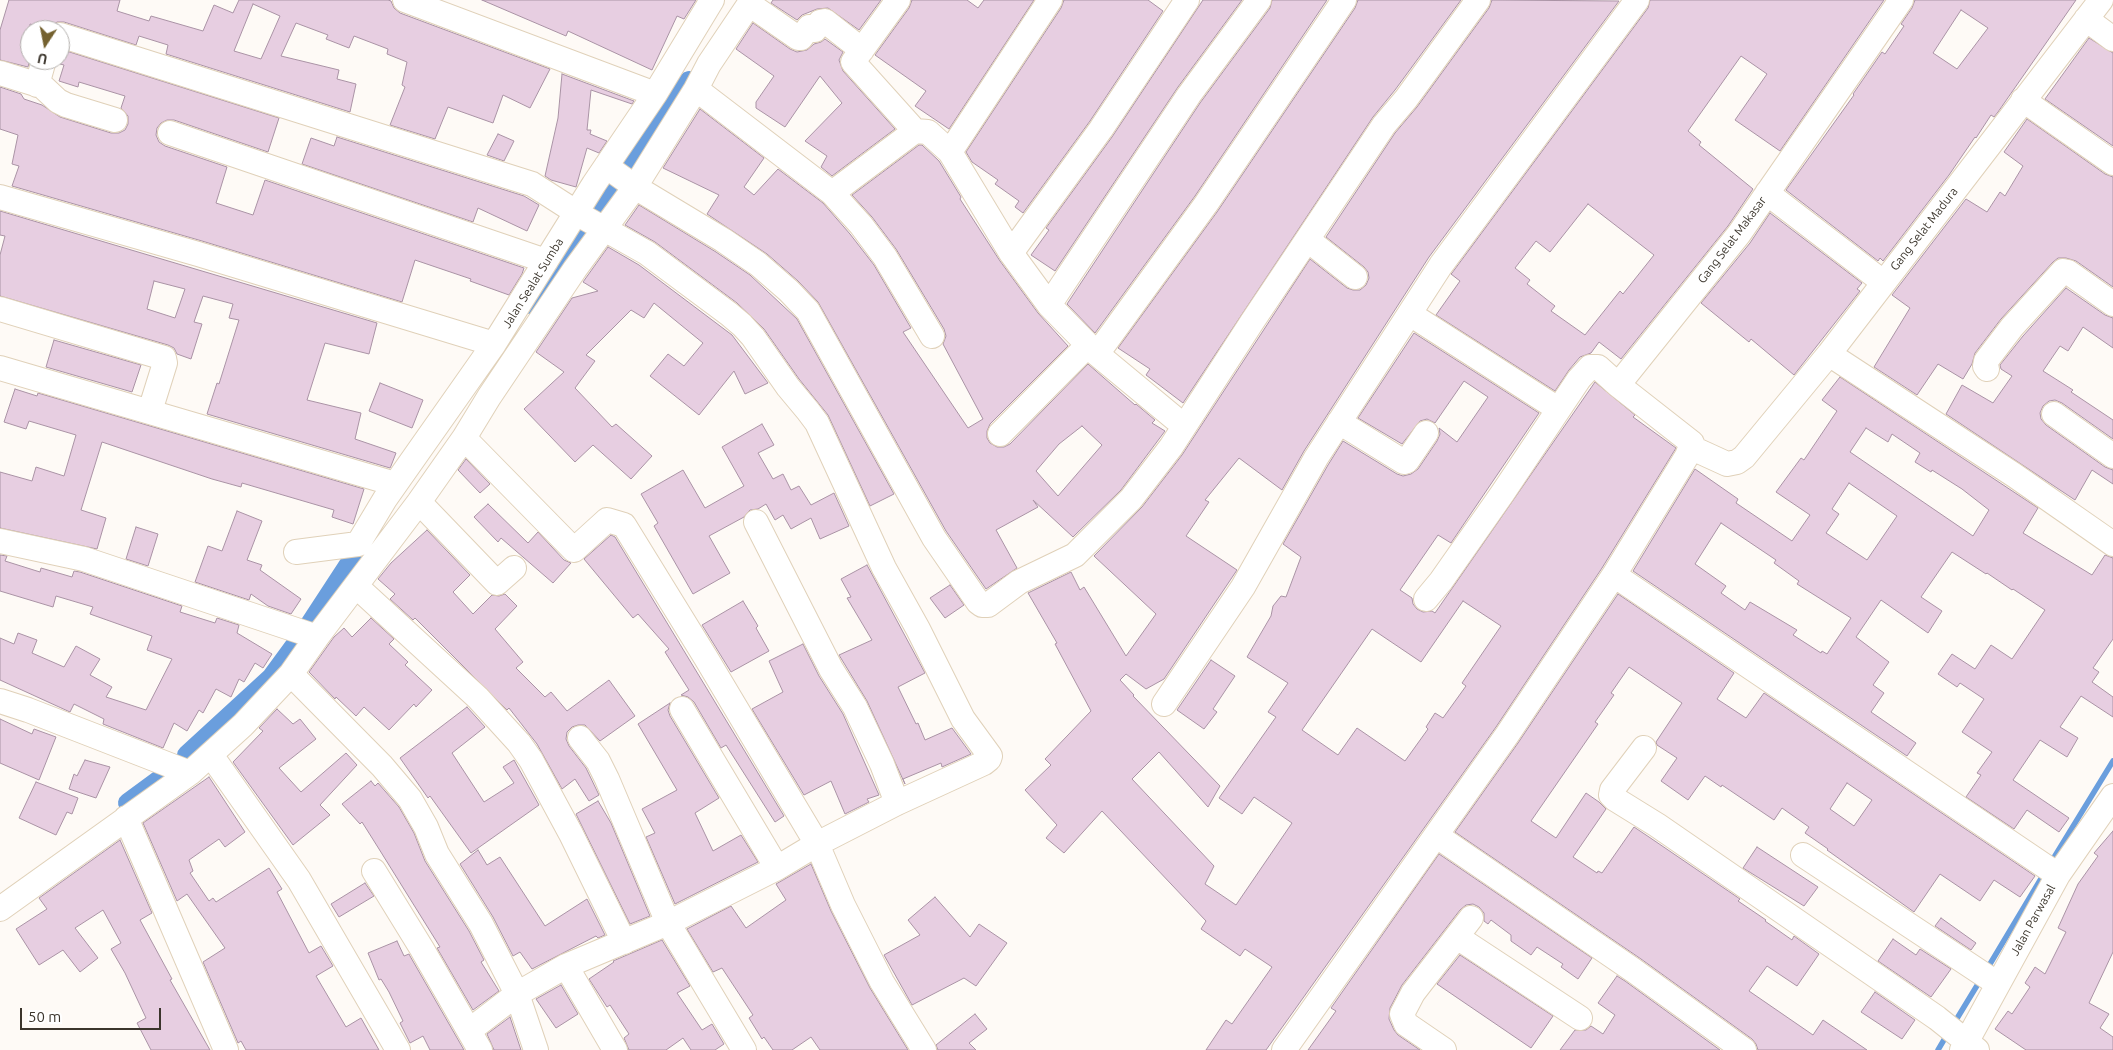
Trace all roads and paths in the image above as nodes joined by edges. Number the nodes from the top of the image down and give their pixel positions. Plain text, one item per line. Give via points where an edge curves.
1 (406, 0) edge
2 (712, 0) edge
3 (898, 0) edge
4 (1050, 0) edge
5 (1187, 0) edge
6 (1259, 0) edge
7 (1344, 0) edge
8 (1478, 0) edge
9 (1637, 0) edge
10 (1901, 0) edge
11 (2101, 0) edge
12 (751, 2) edge
13 (2086, 19) junction
14 (70, 38) edge
15 (2113, 39) edge
16 (862, 50) junction
17 (41, 70) edge
18 (0, 73) edge
19 (36, 84) junction
20 (696, 89) junction
21 (655, 94) junction
22 (2023, 100) junction
23 (115, 120) dead end
24 (915, 131) junction
25 (170, 133) dead end
26 (950, 152) junction
27 (2113, 163) edge
28 (620, 176) junction
29 (832, 193) junction
30 (1767, 194) junction
31 (0, 197) edge
32 (592, 221) junction
33 (1308, 240) junction
34 (1011, 253) junction
35 (546, 261) junction
36 (1355, 277) dead end
37 (1883, 282) junction
38 (2113, 304) edge
39 (1049, 305) junction
40 (0, 309) edge
41 (1410, 314) junction
42 (932, 336) dead end
43 (489, 350) junction
44 (1092, 350) junction
45 (1829, 354) junction
46 (0, 368) edge
47 (1987, 369) dead end
48 (505, 374) junction
49 (1618, 385) junction
50 (1558, 409) junction
51 (150, 411) junction
52 (2054, 414) dead end
53 (1340, 422) junction
54 (1184, 426) junction
55 (1426, 433) dead end
56 (1000, 434) dead end
57 (464, 438) junction
58 (1690, 452) junction
59 (2113, 456) edge
60 (395, 484) junction
61 (419, 502) junction
62 (756, 522) dead end
63 (0, 541) edge
64 (2113, 544) edge
65 (296, 552) dead end
66 (363, 565) junction
67 (514, 568) dead end
68 (1614, 575) junction
69 (1426, 599) dead end
70 (317, 637) junction
71 (291, 674) junction
72 (0, 701) edge
73 (1164, 704) dead end
74 (682, 709) dead end
75 (580, 738) dead end
76 (1644, 748) dead end
77 (211, 755) junction
78 (190, 773) junction
79 (2113, 798) edge
80 (897, 803) junction
81 (126, 818) junction
82 (1437, 836) junction
83 (817, 844) junction
84 (1803, 855) dead end
85 (777, 868) junction
86 (374, 871) dead end
87 (2058, 875) junction
88 (0, 909) edge
89 (1471, 918) dead end
90 (668, 922) junction
91 (1457, 938) junction
92 (624, 942) junction
93 (566, 966) junction
94 (1987, 977) junction
95 (517, 994) junction
96 (1580, 1018) dead end
97 (475, 1040) edge
98 (1966, 1044) edge
99 (226, 1050) edge
100 (398, 1050) edge
101 (536, 1050) edge
102 (616, 1050) edge
103 (744, 1050) edge
104 (924, 1050) edge
105 (1284, 1050) edge
106 (1444, 1050) edge
107 (1744, 1050) edge

1 - 21 street
2 - 21 street, Jalan Sealat Sumba
3 - 16 street
4 - 26 street
5 - 34 street via 1101,129
6 - 39 street via 1189,95
7 - 44 street via 1206,204
8 - 33 street via 1406,100 1384,125
9 - 41 street via 1445,258
10 - 30 street, Gang Selat Makasar
11 - 13 street, Gang Selat Madura
12 - 16 street via 798,38 809,27 815,30 824,21
12 - 20 street
13 - 15 street
13 - 22 street, Gang Selat Madura
14 - 32 street via 532,184
16 - 24 street via 853,62
17 - 19 street
18 - 19 street
19 - 23 street via 62,104
20 - 28 street
20 - 29 street
21 - 28 street, Jalan Sealat Sumba
22 - 27 street
22 - 37 street, Gang Selat Madura
24 - 26 street via 928,132
24 - 29 street
25 - 35 street
26 - 34 street
28 - 32 street, Jalan Sealat Sumba
28 - 32 street
28 - 54 street via 758,264 808,311 934,538 982,605 988,605 1019,582 1075,555 1131,499
29 - 42 street via 885,257
30 - 37 street
30 - 49 street, Gang Selat Makasar
31 - 43 street via 198,254
32 - 35 street, Jalan Sealat Sumba
32 - 48 street
32 - 80 street via 659,261 742,325 808,410 825,438 884,568 963,719 990,756 989,760
33 - 36 street
33 - 54 street
34 - 39 street
35 - 43 street, Jalan Sealat Sumba
37 - 45 street, Gang Selat Madura
38 - 47 street via 2063,271 2012,327 1986,361
39 - 44 street
40 - 51 street via 164,358
41 - 50 street
41 - 53 street
43 - 48 street
43 - 60 street, Jalan Sealat Sumba
44 - 54 street
44 - 56 street
45 - 58 street, Gang Selat Madura via 1737,462 1727,464
45 - 64 street
46 - 51 street
48 - 57 street
49 - 50 street via 1598,367 1590,367
49 - 58 street via 1692,443
50 - 69 street via 1502,494
51 - 60 street
52 - 59 street
53 - 55 street via 1404,462
53 - 73 street via 1291,499 1243,587
57 - 61 street
57 - 83 street via 574,550 607,520 624,526
58 - 68 street
60 - 66 street, Jalan Sealat Sumba
61 - 66 street
61 - 67 street via 497,583
62 - 80 street via 831,669 855,707
63 - 70 street via 122,570
65 - 66 street
66 - 70 street
66 - 92 street via 531,760
68 - 82 street
68 - 87 street
70 - 71 street
71 - 77 street
71 - 95 street via 410,799 437,854 481,924
72 - 78 street
74 - 85 street
75 - 90 street via 607,779
76 - 98 street via 1612,790 1611,795 1615,799 1937,1018
77 - 78 street
77 - 100 street via 298,880
78 - 81 street
79 - 87 street, Jalan Parwasal
80 - 83 street
81 - 88 street
81 - 99 street
82 - 105 street
82 - 107 street
83 - 85 street
83 - 104 street via 882,982
84 - 94 street
85 - 90 street
86 - 97 street
87 - 94 street, Jalan Parwasal
89 - 91 street
90 - 92 street
90 - 103 street
91 - 96 street
91 - 106 street via 1413,993 1402,1014 1406,1024
92 - 93 street
93 - 95 street
93 - 102 street
94 - 98 street, Jalan Parwasal
95 - 97 street
95 - 101 street

